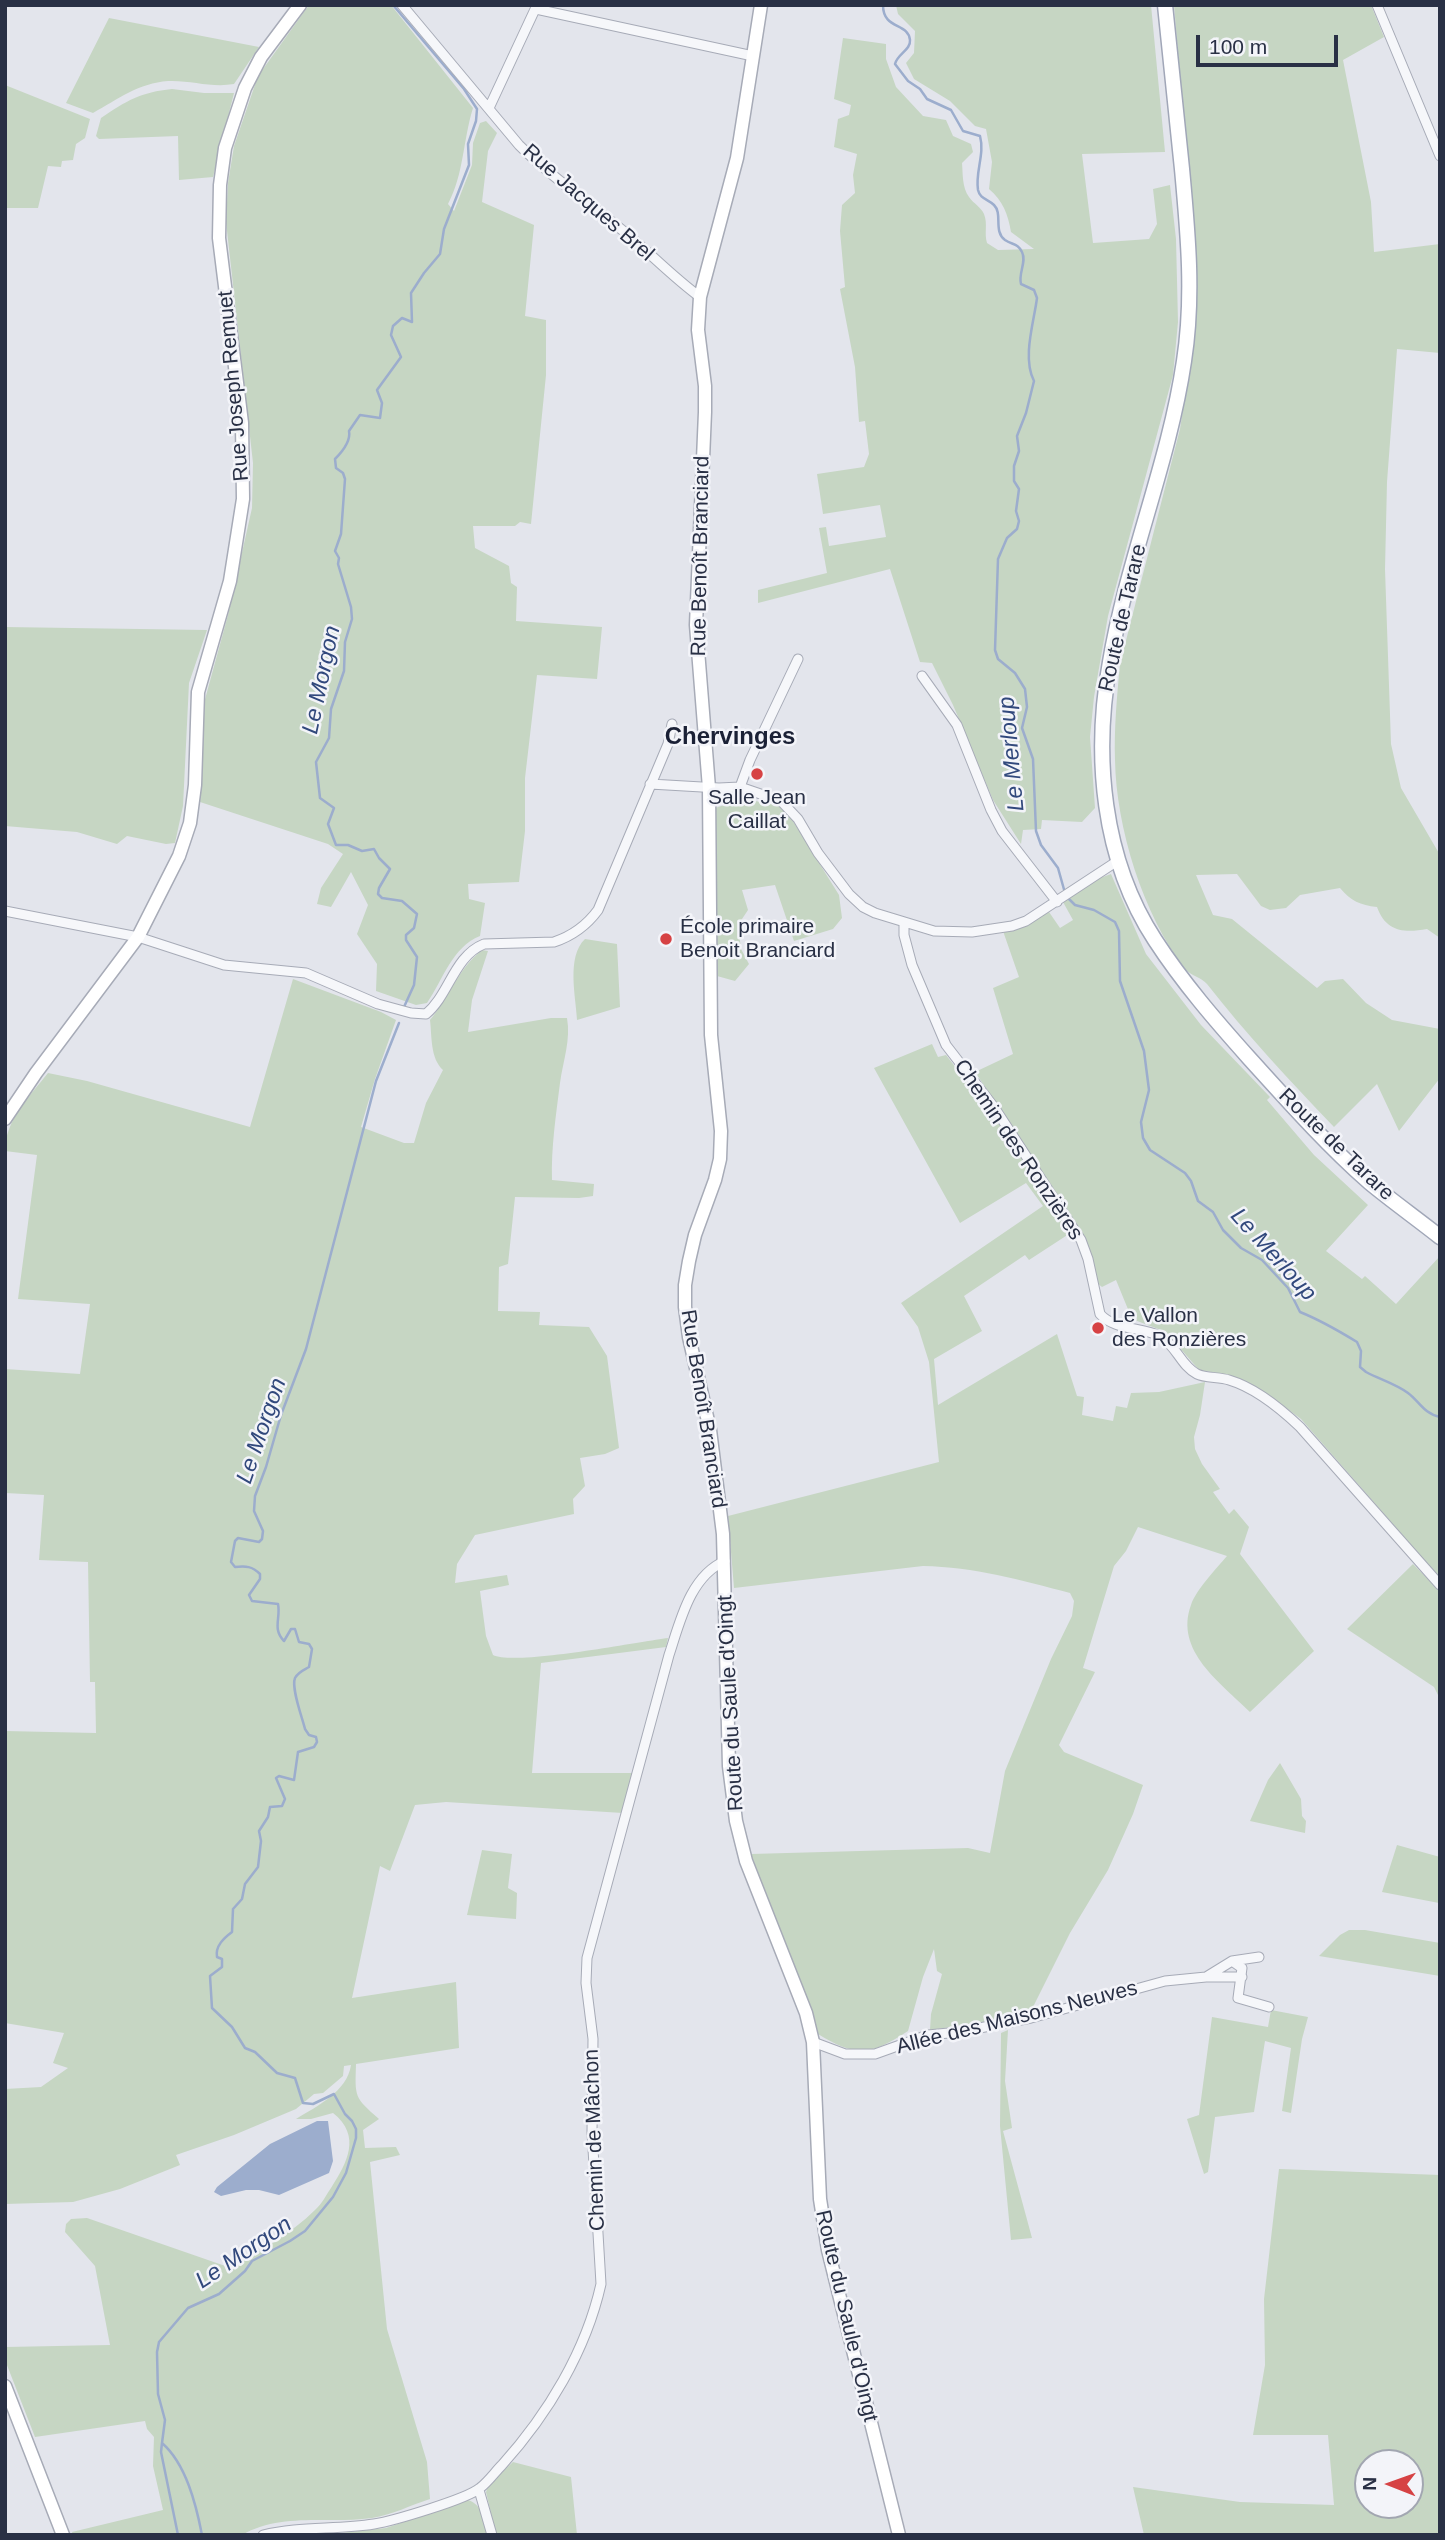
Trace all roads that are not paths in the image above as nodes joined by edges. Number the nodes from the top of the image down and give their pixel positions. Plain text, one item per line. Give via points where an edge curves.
1 (300, 5) edge
2 (402, 5) edge
3 (761, 5) edge
4 (1165, 5) edge
5 (1377, 5) edge
6 (537, 7) edge
7 (753, 56) junction
8 (489, 107) junction
9 (1440, 156) edge
10 (700, 297) junction
11 (798, 659) dead end
12 (922, 676) dead end
13 (672, 724) dead end
14 (650, 784) junction
15 (740, 787) junction
16 (709, 788) junction
17 (1119, 860) junction
18 (1059, 901) junction
19 (5, 911) edge
20 (904, 923) junction
21 (138, 937) junction
22 (5, 1119) edge
23 (1440, 1237) edge
24 (725, 1562) junction
25 (1440, 1585) edge
26 (1259, 1957) dead end
27 (1232, 1961) junction
28 (1206, 1977) junction
29 (1242, 1977) junction
30 (1269, 2007) dead end
31 (813, 2042) junction
32 (5, 2386) edge
33 (479, 2490) junction
34 (63, 2535) edge
35 (263, 2535) edge
36 (492, 2535) edge
37 (899, 2535) edge

1 - 21 street, Rue Joseph Remuet via 261,57 225,148 219,185 219,238 242,423 243,499 230,581 198,692 190,823 179,856
2 - 8 street, Rue Jacques Brel
3 - 7 street, Rue Benoît Branciard
4 - 17 main road, Route de Tarare via 1190,292 1175,405 1110,658 1103,708 1103,786
5 - 9 street
6 - 7 street
6 - 8 street
7 - 10 street, Rue Benoît Branciard via 737,158
8 - 10 street, Rue Jacques Brel via 540,166
10 - 16 street, Rue Benoît Branciard via 705,412 696,625
11 - 15 street
12 - 18 street via 957,725 1002,831
13 - 14 street
14 - 16 street
14 - 21 street via 591,920 554,942 477,947 437,1006 426,1014 378,1004 306,973 224,965
15 - 16 street
15 - 20 street via 790,809 849,894 863,907
16 - 24 street, Rue Benoît Branciard via 711,1035 720,1159 689,1261 685,1307 710,1430
17 - 18 street
17 - 23 main road, Route de Tarare via 1154,938 1215,1020 1326,1142
18 - 20 street via 1026,921 992,930 934,931
19 - 21 street
20 - 25 street, Chemin des Ronzières via 912,965 946,1045 994,1107 1081,1241 1100,1314 1113,1323 1157,1335 1199,1375 1231,1381 1268,1399 1328,1457
21 - 22 street, Rue Joseph Remuet
24 - 31 street, Route du Saule d'Oingt via 729,1766 736,1821 746,1861 806,2012
24 - 33 street, Chemin de Mâchon via 704,1578 685,1606 587,1958 601,2284 574,2360 555,2396
26 - 27 street, Allée des Maisons Neuves
27 - 28 street, Allée des Maisons Neuves
27 - 29 street via 1242,1968
28 - 29 street
28 - 31 street, Allée des Maisons Neuves via 1156,1983 1031,2018 928,2035 875,2054 845,2054
29 - 30 street via 1238,1998
31 - 37 street, Route du Saule d'Oingt via 820,2199 828,2250
32 - 34 street
33 - 35 street, Chemin de Mâchon via 376,2524
33 - 36 street

